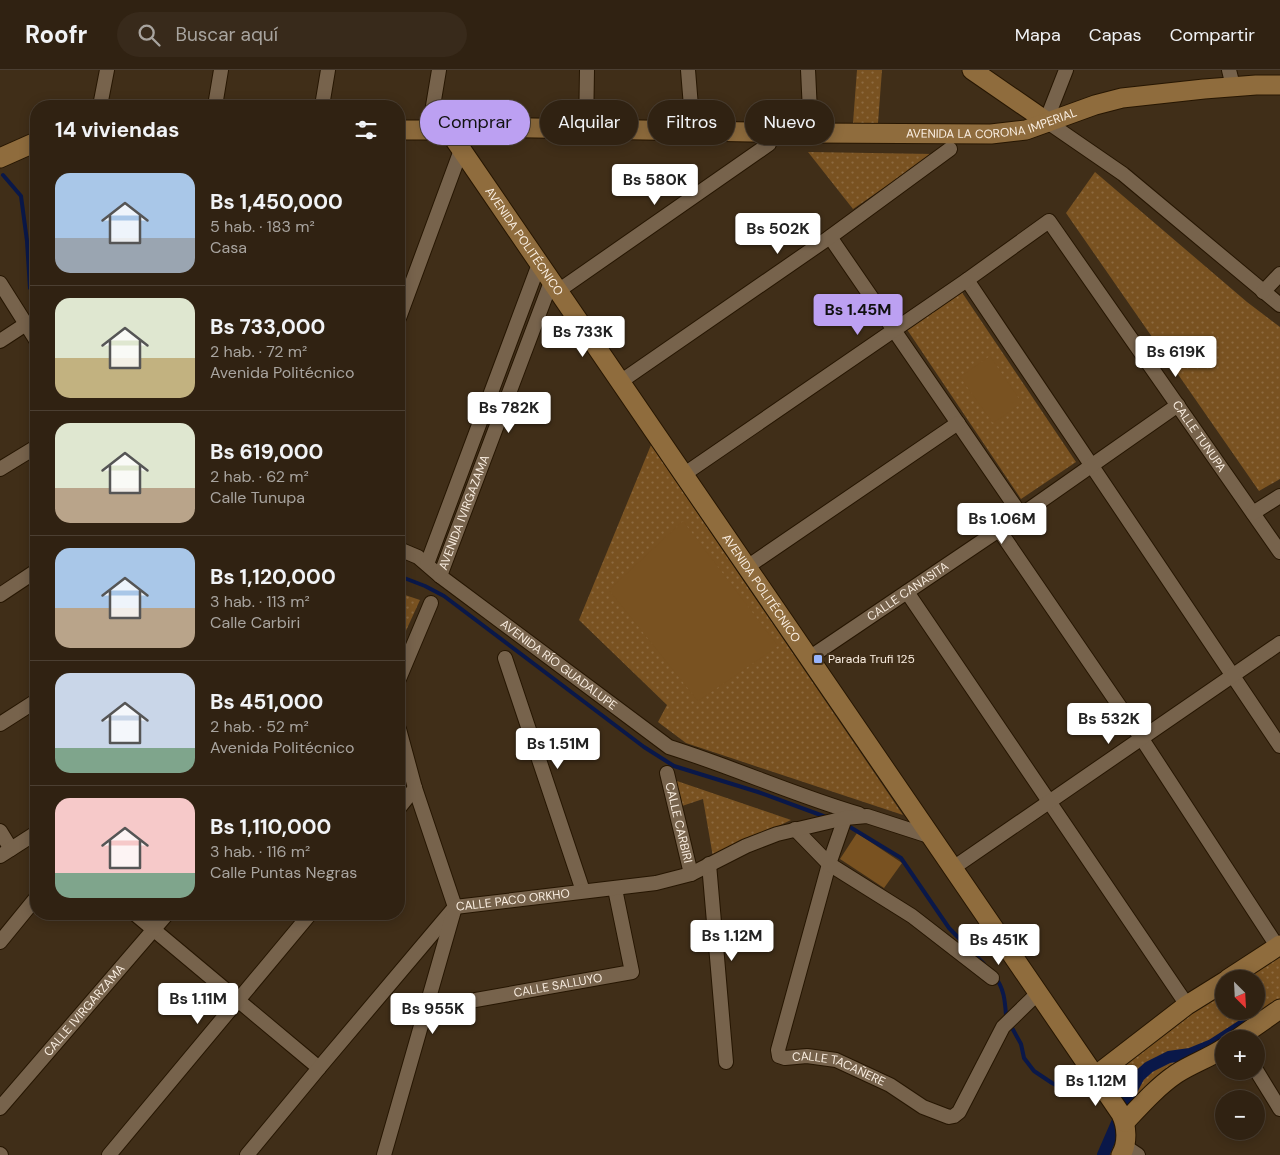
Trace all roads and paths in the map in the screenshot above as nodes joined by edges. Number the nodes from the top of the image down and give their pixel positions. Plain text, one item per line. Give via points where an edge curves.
1 (107, 70) edge
2 (221, 70) edge
3 (328, 70) edge
4 (439, 70) edge
5 (587, 70) edge
6 (688, 70) edge
7 (808, 70) edge
8 (972, 70) edge
9 (1066, 70) edge
10 (1231, 78) edge
11 (1280, 85) edge
12 (101, 100) edge
13 (216, 100) edge
14 (323, 100) edge
15 (438, 100) edge
16 (586, 100) edge
17 (690, 100) edge
18 (809, 100) edge
19 (1046, 121) junction
20 (405, 130) edge
21 (420, 130) edge
22 (834, 133) edge
23 (30, 145) edge
24 (455, 145) edge
25 (767, 145) edge
26 (950, 149) dead end
27 (461, 150) junction
28 (0, 158) edge
29 (830, 237) junction
30 (539, 264) junction
31 (1280, 274) edge
32 (967, 280) junction
33 (0, 283) edge
34 (555, 286) junction
35 (1263, 292) junction
36 (405, 302) edge
37 (1280, 305) edge
38 (26, 324) junction
39 (30, 330) edge
40 (894, 330) junction
41 (0, 341) edge
42 (620, 382) junction
43 (1178, 405) junction
44 (958, 423) junction
45 (30, 451) edge
46 (1092, 466) junction
47 (0, 470) edge
48 (683, 474) junction
49 (1280, 496) edge
50 (1253, 513) junction
51 (1021, 515) junction
52 (999, 530) junction
53 (405, 552) edge
54 (1280, 552) edge
55 (427, 564) junction
56 (747, 567) junction
57 (30, 576) edge
58 (440, 576) junction
59 (907, 592) junction
60 (0, 595) edge
61 (431, 603) dead end
62 (1280, 643) edge
63 (505, 658) dead end
64 (809, 658) junction
65 (405, 665) edge
66 (1232, 676) junction
67 (30, 705) edge
68 (0, 724) edge
69 (1142, 740) junction
70 (1280, 746) edge
71 (405, 751) edge
72 (667, 773) dead end
73 (415, 788) junction
74 (405, 800) edge
75 (1050, 803) junction
76 (867, 816) junction
77 (845, 818) junction
78 (795, 829) junction
79 (0, 831) edge
80 (30, 837) edge
81 (932, 837) junction
82 (6, 852) edge
83 (709, 864) junction
84 (829, 864) junction
85 (953, 868) junction
86 (691, 874) junction
87 (615, 889) junction
88 (583, 891) junction
89 (30, 905) edge
90 (454, 907) junction
91 (143, 920) edge
92 (162, 920) edge
93 (305, 920) edge
94 (154, 930) junction
95 (0, 942) edge
96 (1279, 945) edge
97 (1242, 970) edge
98 (992, 978) dead end
99 (1215, 988) edge
100 (1038, 993) junction
101 (237, 1000) junction
102 (1187, 1006) junction
103 (425, 1009) junction
104 (1280, 1009) edge
105 (1250, 1030) edge
106 (1215, 1054) edge
107 (726, 1062) dead end
108 (318, 1068) junction
109 (1095, 1076) junction
110 (1262, 1080) edge
111 (0, 1108) edge
112 (1280, 1109) edge
113 (1125, 1122) junction
114 (1128, 1152) edge
115 (110, 1155) edge
116 (247, 1155) edge
117 (384, 1155) edge

1 - 12 street
2 - 13 street
3 - 14 street
4 - 15 street
5 - 16 street
6 - 17 street
7 - 18 street
8 - 19 street
9 - 19 street
10 - 11 street, AVENIDA LA CORONA IMPERIAL
10 - 19 street, AVENIDA LA CORONA IMPERIAL via 1122,98
19 - 22 street, AVENIDA LA CORONA IMPERIAL via 1026,130 991,134
19 - 35 street via 1123,174
20 - 21 street, AVENIDA LA CORONA IMPERIAL
23 - 28 street
24 - 27 street, AVENIDA POLITÉCNICO
25 - 34 street
26 - 29 street
27 - 30 street, AVENIDA POLITÉCNICO
27 - 36 street
29 - 40 street
29 - 42 street
30 - 34 street, AVENIDA POLITÉCNICO
30 - 55 street, AVENIDA IVIRGAZAMA
31 - 35 street
32 - 40 street
32 - 43 street, CALLE TUNUPA via 1049,221
32 - 46 street
33 - 38 street
34 - 42 street, AVENIDA POLITÉCNICO
34 - 58 street, AVENIDA IVIRGAZAMA
35 - 37 street
38 - 39 street
38 - 41 street
40 - 44 street
40 - 48 street
42 - 48 street, AVENIDA POLITÉCNICO
43 - 46 street, CALLE CANASITA
43 - 50 street, CALLE TUNUPA
44 - 51 street
44 - 56 street
45 - 47 street
46 - 51 street, CALLE CANASITA
46 - 66 street
48 - 56 street, AVENIDA POLITÉCNICO
49 - 50 street
50 - 54 street, CALLE TUNUPA
51 - 52 street, CALLE CANASITA
52 - 59 street, CALLE CANASITA
52 - 69 street
53 - 55 street, AVENIDA RÍO GUADALUPE
55 - 58 street, AVENIDA RÍO GUADALUPE
56 - 64 street, AVENIDA POLITÉCNICO
57 - 60 street
58 - 76 street, AVENIDA RÍO GUADALUPE via 669,747 824,804
59 - 64 street, CALLE CANASITA
59 - 75 street
61 - 65 street
62 - 66 street
63 - 88 street
64 - 81 street, AVENIDA POLITÉCNICO
66 - 69 street
66 - 70 street
67 - 68 street
69 - 75 street
69 - 96 street
71 - 73 street
72 - 86 street, CALLE CARBIRI
73 - 74 street
73 - 90 street
75 - 85 street
75 - 102 street
76 - 77 street, CALLE PACO ORKHO
76 - 81 street, AVENIDA RÍO GUADALUPE
77 - 78 street, CALLE PACO ORKHO
77 - 84 street, CALLE TACAÑERE
78 - 83 street, CALLE PACO ORKHO via 746,846
78 - 84 street
79 - 82 street
80 - 82 street
81 - 85 street, AVENIDA POLITÉCNICO
83 - 86 street, CALLE PACO ORKHO
83 - 107 street, CALLE CARBIRI
84 - 98 street via 912,916
84 - 100 street, CALLE TACAÑERE via 779,1056 836,1060 890,1085 923,1107 954,1116 1003,1027
85 - 100 street, AVENIDA POLITÉCNICO
86 - 87 street, CALLE PACO ORKHO
87 - 88 street, CALLE PACO ORKHO
87 - 103 street, CALLE SALLUYO via 632,972
88 - 90 street, CALLE PACO ORKHO
89 - 95 street
90 - 103 street
90 - 108 street, CALLE PACO ORKHO
91 - 94 street
92 - 94 street, CALLE IVIRGARZAMA
93 - 101 street
94 - 101 street
94 - 111 street, CALLE IVIRGARZAMA
96 - 97 street
99 - 102 street
100 - 109 street, AVENIDA POLITÉCNICO
101 - 108 street
101 - 115 street
102 - 109 street
103 - 117 street
104 - 105 street
106 - 113 street via 1177,1074
108 - 116 street, CALLE PACO ORKHO
109 - 113 street, AVENIDA POLITÉCNICO
110 - 112 street
113 - 114 street

